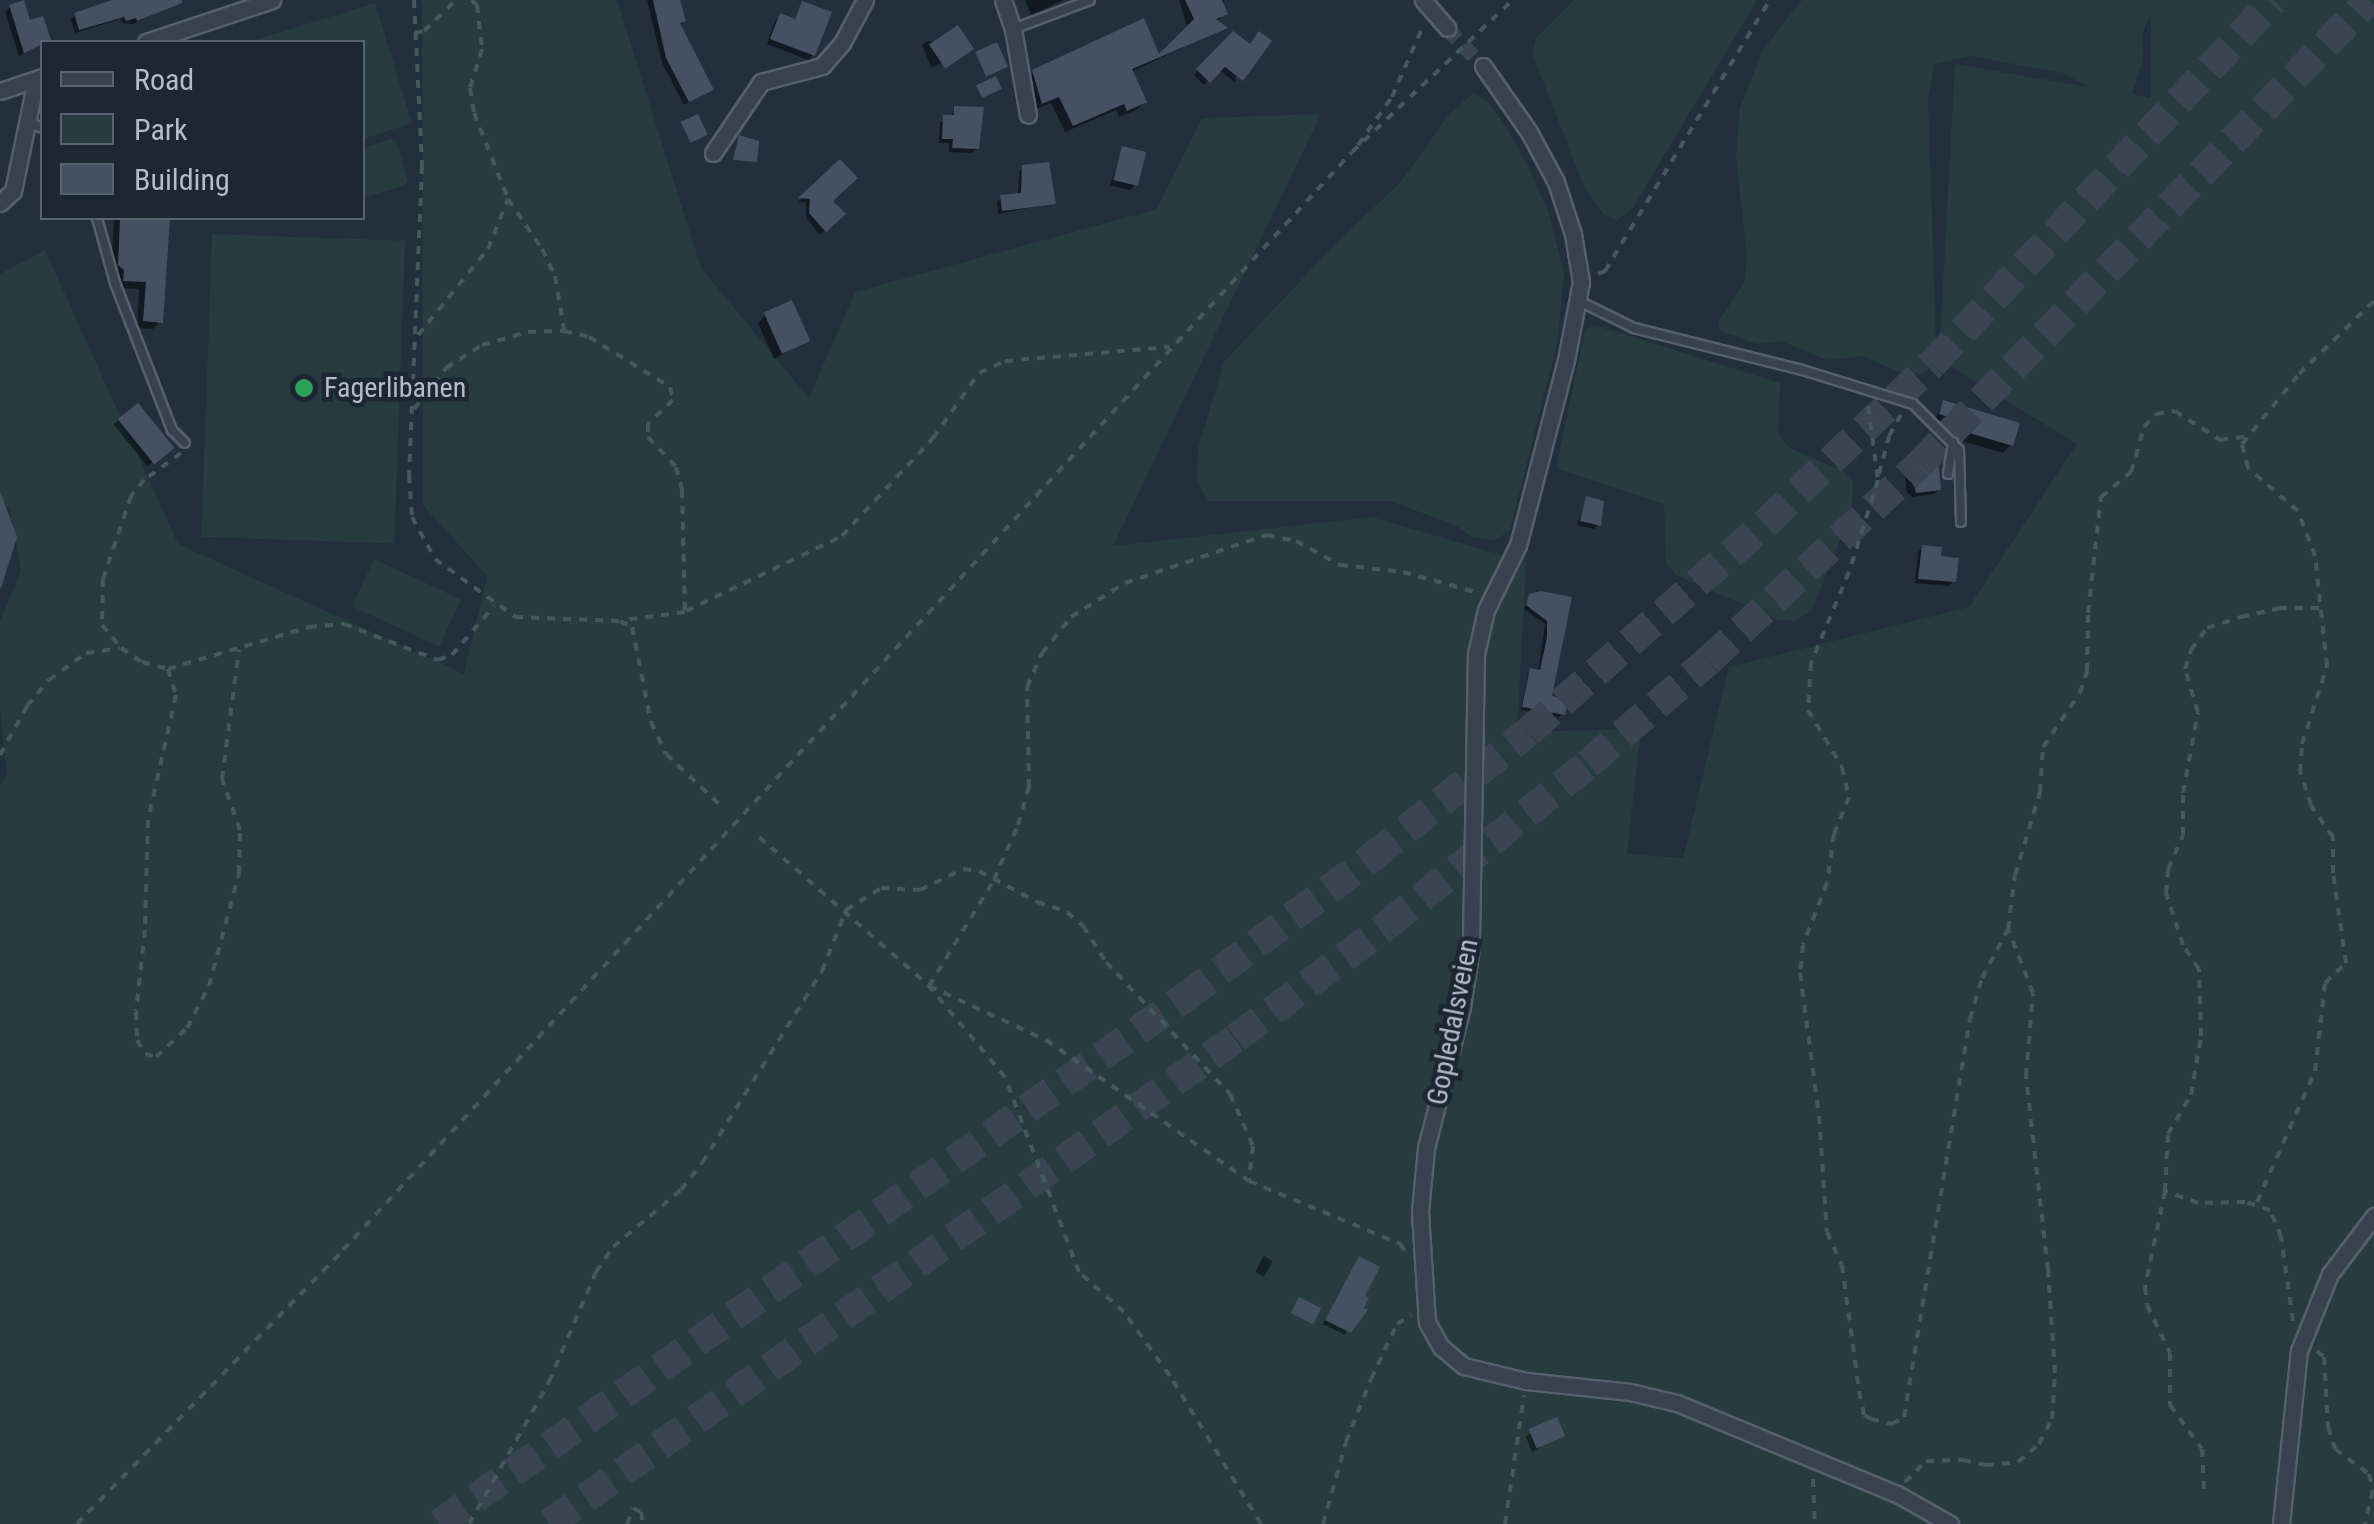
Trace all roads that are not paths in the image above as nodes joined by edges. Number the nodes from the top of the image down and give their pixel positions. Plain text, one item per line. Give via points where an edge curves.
1 (272, 0) edge
2 (865, 0) edge
3 (1003, 0) edge
4 (1090, 0) edge
5 (1427, 6) edge
6 (1446, 28) tunnel mouth
7 (1013, 30) junction
8 (152, 40) edge
9 (1482, 66) tunnel mouth
10 (39, 78) edge
11 (0, 90) edge
12 (1028, 115) dead end
13 (36, 125) edge
14 (713, 152) dead end
15 (0, 203) edge
16 (97, 220) edge
17 (1577, 300) junction
18 (1952, 442) junction
19 (185, 443) road end
20 (1948, 474) dead end
21 (1962, 522) dead end
22 (2374, 1216) edge
23 (1950, 1524) edge
24 (2281, 1524) edge

1 - 8 street
2 - 14 street via 822,66 761,82
3 - 7 street
4 - 7 lane
5 - 6 street
7 - 12 street
9 - 17 street, Gopledalsveien via 1556,182 1581,282
10 - 11 street
10 - 13 street
13 - 15 street via 13,191
16 - 19 lane via 172,430
17 - 18 lane via 1634,328 1913,404
17 - 23 street, Gopledalsveien via 1518,545 1482,623 1474,679 1471,948 1426,1148 1420,1212 1427,1322 1452,1358 1526,1381 1677,1403 1897,1494
18 - 20 lane
18 - 21 lane via 1962,460
22 - 24 street via 2330,1274 2302,1341

